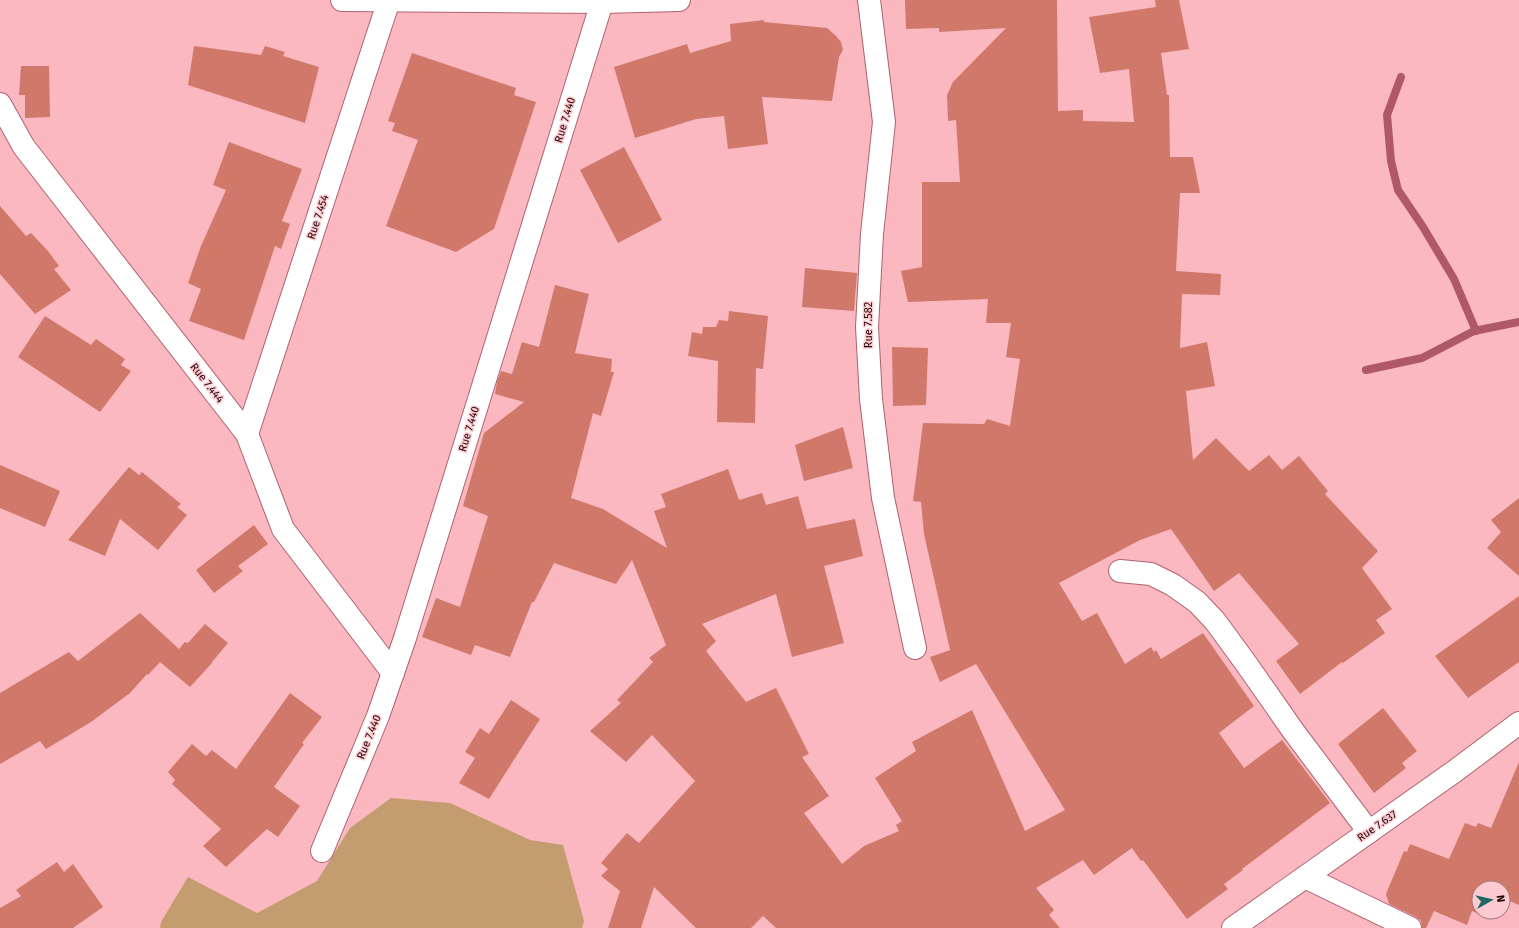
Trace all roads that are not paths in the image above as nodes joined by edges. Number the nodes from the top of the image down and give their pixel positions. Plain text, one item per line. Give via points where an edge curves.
1 (342, 0) edge
2 (389, 0) edge
3 (679, 0) edge
4 (869, 0) edge
5 (602, 2) junction
6 (0, 104) edge
7 (247, 434) junction
8 (1120, 571) dead end
9 (915, 648) dead end
10 (393, 673) junction
11 (1519, 723) edge
12 (1369, 832) junction
13 (322, 851) dead end
14 (1305, 876) junction
15 (1233, 928) edge
16 (1410, 928) edge

1 - 2 street
2 - 5 street
2 - 7 street, Rue 7.454
3 - 5 street
4 - 9 street, Rue 7.582 via 884,122 872,234 866,327 871,399 883,498
5 - 10 street, Rue 7.440
6 - 7 street, Rue 7.444 via 24,147
7 - 10 street, Rue 7.444 via 283,529
8 - 12 street via 1151,574 1174,585 1197,602 1215,621
10 - 13 street, Rue 7.440
11 - 12 street, Rue 7.637
12 - 14 street, Rue 7.637
14 - 15 street, Rue 7.637
14 - 16 street

